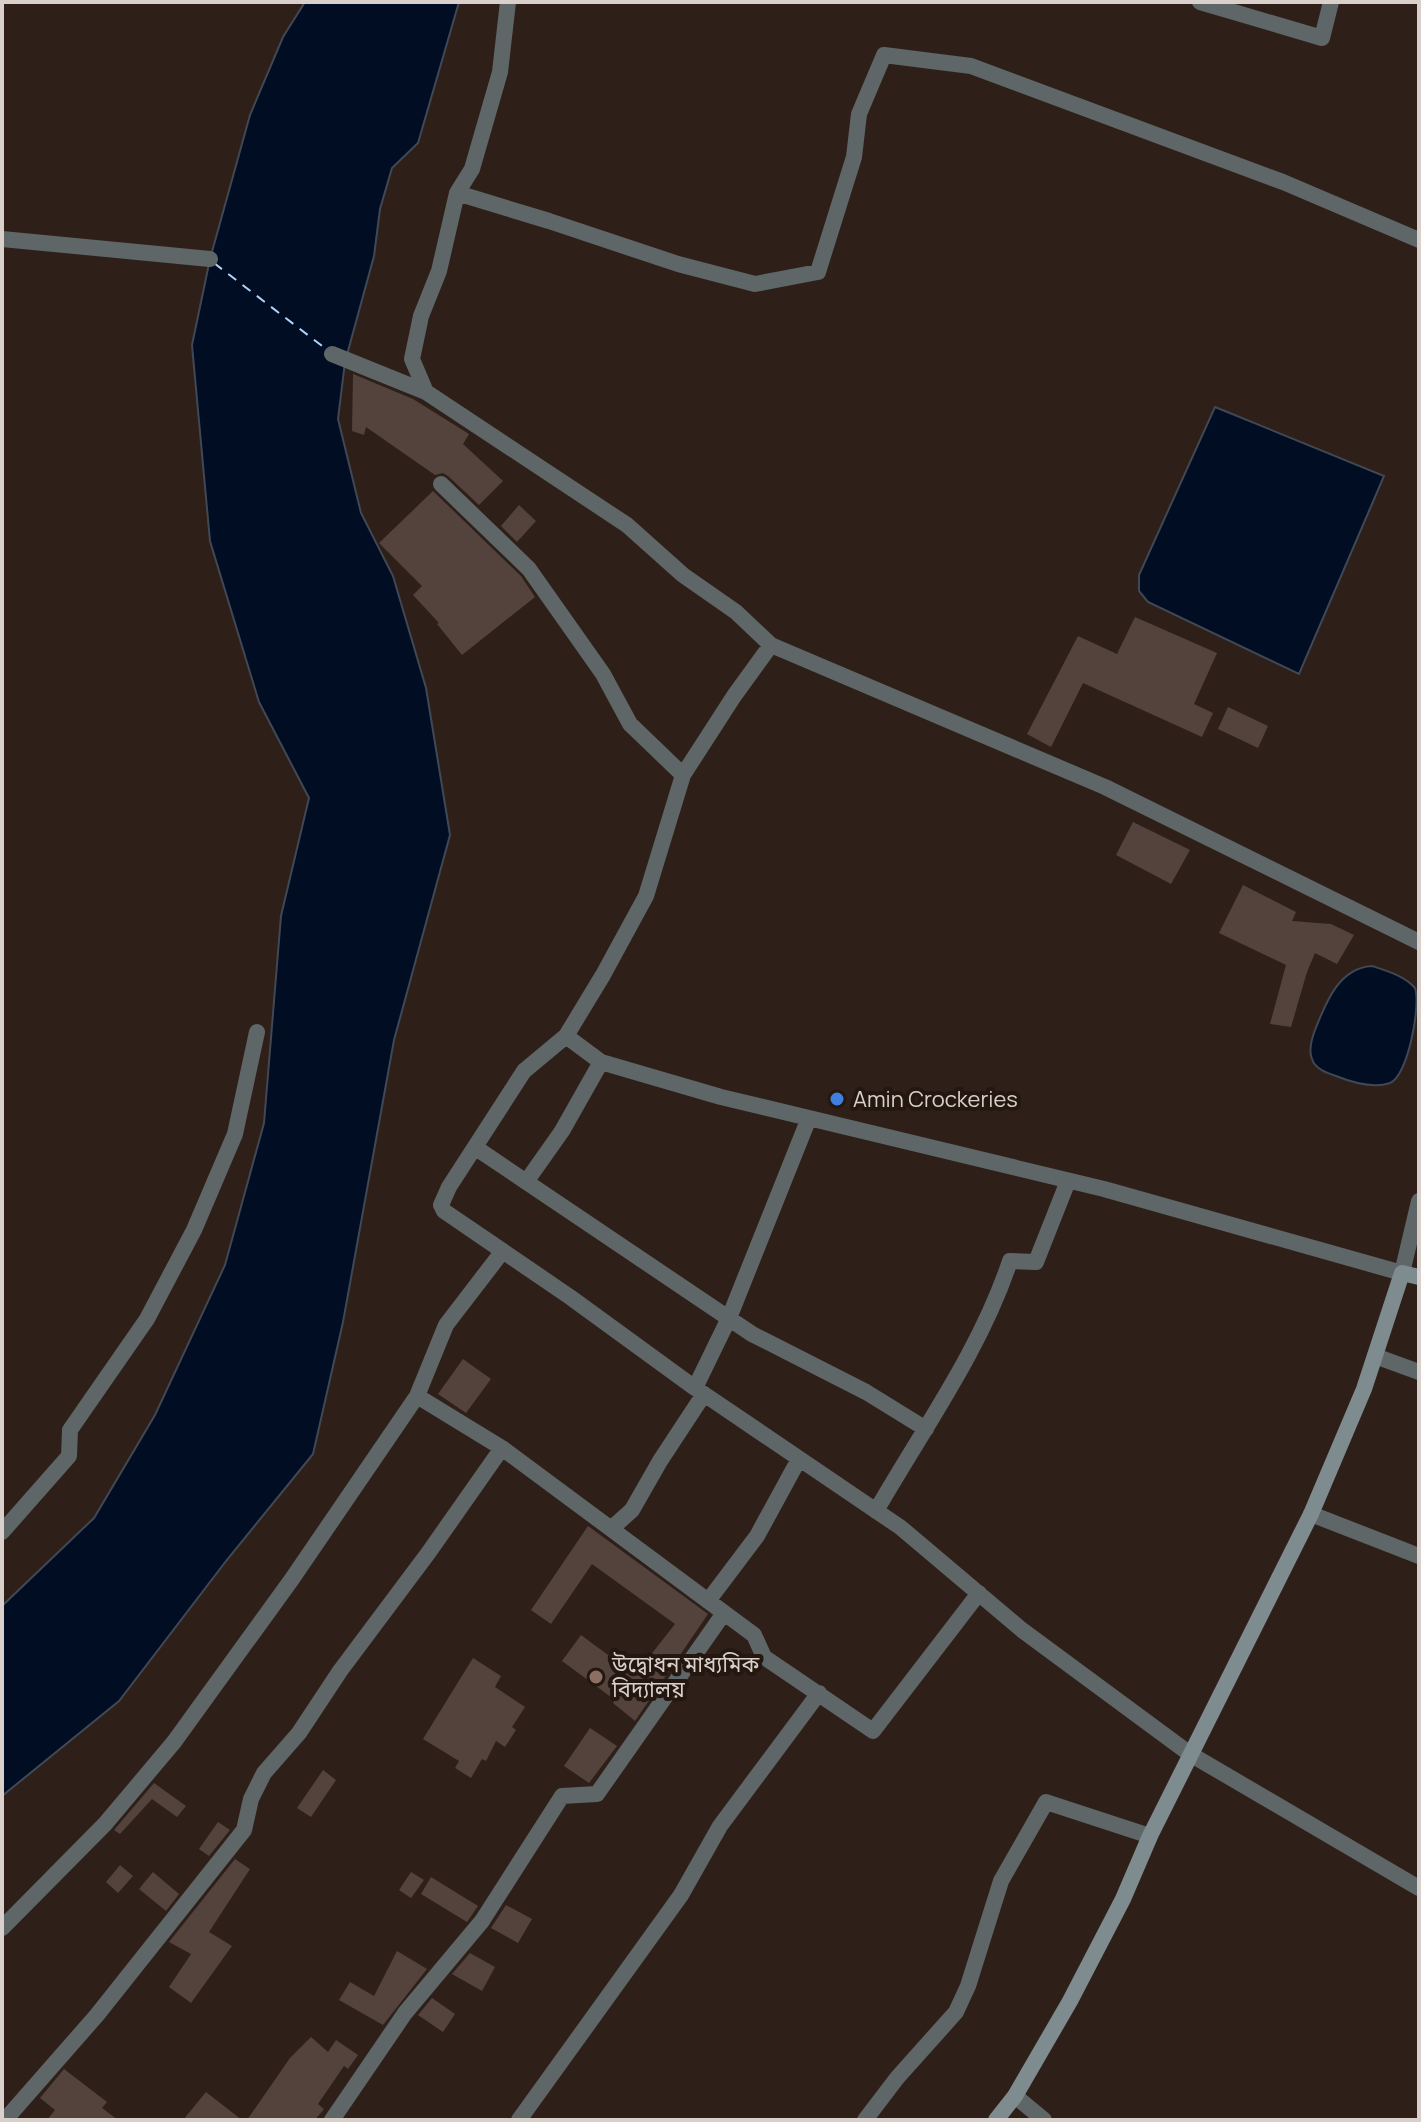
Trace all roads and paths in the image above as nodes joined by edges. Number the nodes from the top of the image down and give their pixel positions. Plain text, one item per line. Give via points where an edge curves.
1 (508, 2) edge
2 (1200, 2) edge
3 (1331, 2) edge
4 (457, 193) junction
5 (2, 239) edge
6 (1419, 240) edge
7 (210, 259) dead end
8 (332, 354) dead end
9 (426, 392) junction
10 (441, 484) dead end
11 (771, 645) junction
12 (683, 775) junction
13 (1419, 942) edge
14 (257, 1032) dead end
15 (566, 1036) junction
16 (601, 1062) junction
17 (809, 1118) junction
18 (476, 1148) junction
19 (1068, 1181) junction
20 (526, 1182) junction
21 (1419, 1201) edge
22 (502, 1252) junction
23 (1411, 1275) edge
24 (729, 1318) junction
25 (1375, 1356) junction
26 (1419, 1372) edge
27 (699, 1391) junction
28 (417, 1396) junction
29 (926, 1429) junction
30 (502, 1448) junction
31 (799, 1459) junction
32 (876, 1511) junction
33 (1311, 1514) junction
34 (611, 1529) junction
35 (2, 1532) edge
36 (1419, 1556) edge
37 (979, 1593) junction
38 (708, 1601) junction
39 (724, 1613) junction
40 (819, 1693) junction
41 (1190, 1754) junction
42 (1150, 1836) junction
43 (1419, 1888) edge
44 (2, 1928) edge
45 (1015, 2096) junction
46 (5, 2120) edge
47 (332, 2120) edge
48 (519, 2120) edge
49 (865, 2120) edge
50 (996, 2120) edge
51 (1044, 2120) edge

1 - 4 street via 500,72 472,169
2 - 3 street via 1322,38
4 - 6 street via 755,284 818,272 854,157 859,114 884,55 971,66 1245,167
4 - 9 street via 412,359
5 - 7 street
8 - 9 street
9 - 11 street via 627,525
10 - 12 street via 529,569 603,674 630,724
11 - 12 street
11 - 13 street via 1105,787
12 - 15 street via 646,896
14 - 35 street via 235,1134 194,1230 147,1319 70,1430 69,1456
15 - 16 street
15 - 18 street via 524,1071
16 - 17 street
16 - 20 street
17 - 19 street
17 - 24 street
18 - 20 street
18 - 22 street via 441,1205
19 - 23 street
19 - 29 street via 1036,1262 1010,1261 959,1373
20 - 24 street
21 - 23 street
22 - 27 street
22 - 28 street via 446,1325
23 - 25 main road
24 - 27 street
24 - 29 street
25 - 26 street
25 - 33 main road
27 - 31 street
27 - 34 street via 632,1510
28 - 30 street
28 - 44 street via 174,1742 105,1824
29 - 32 street
30 - 34 street
30 - 46 street via 299,1733 264,1773 244,1830 97,2015
31 - 32 street
31 - 38 street via 757,1536
32 - 37 street
33 - 36 street
33 - 41 main road
34 - 38 street
37 - 40 street via 873,1731
37 - 41 street
38 - 39 street
39 - 40 street via 754,1635 764,1657
39 - 47 street via 597,1794 562,1796 482,1921 405,2013
40 - 48 street via 720,1826 681,1895
41 - 42 main road
41 - 43 street
42 - 45 main road via 1110,1925
42 - 49 street via 1046,1802 1001,1881 956,2012
45 - 50 main road
45 - 51 street

